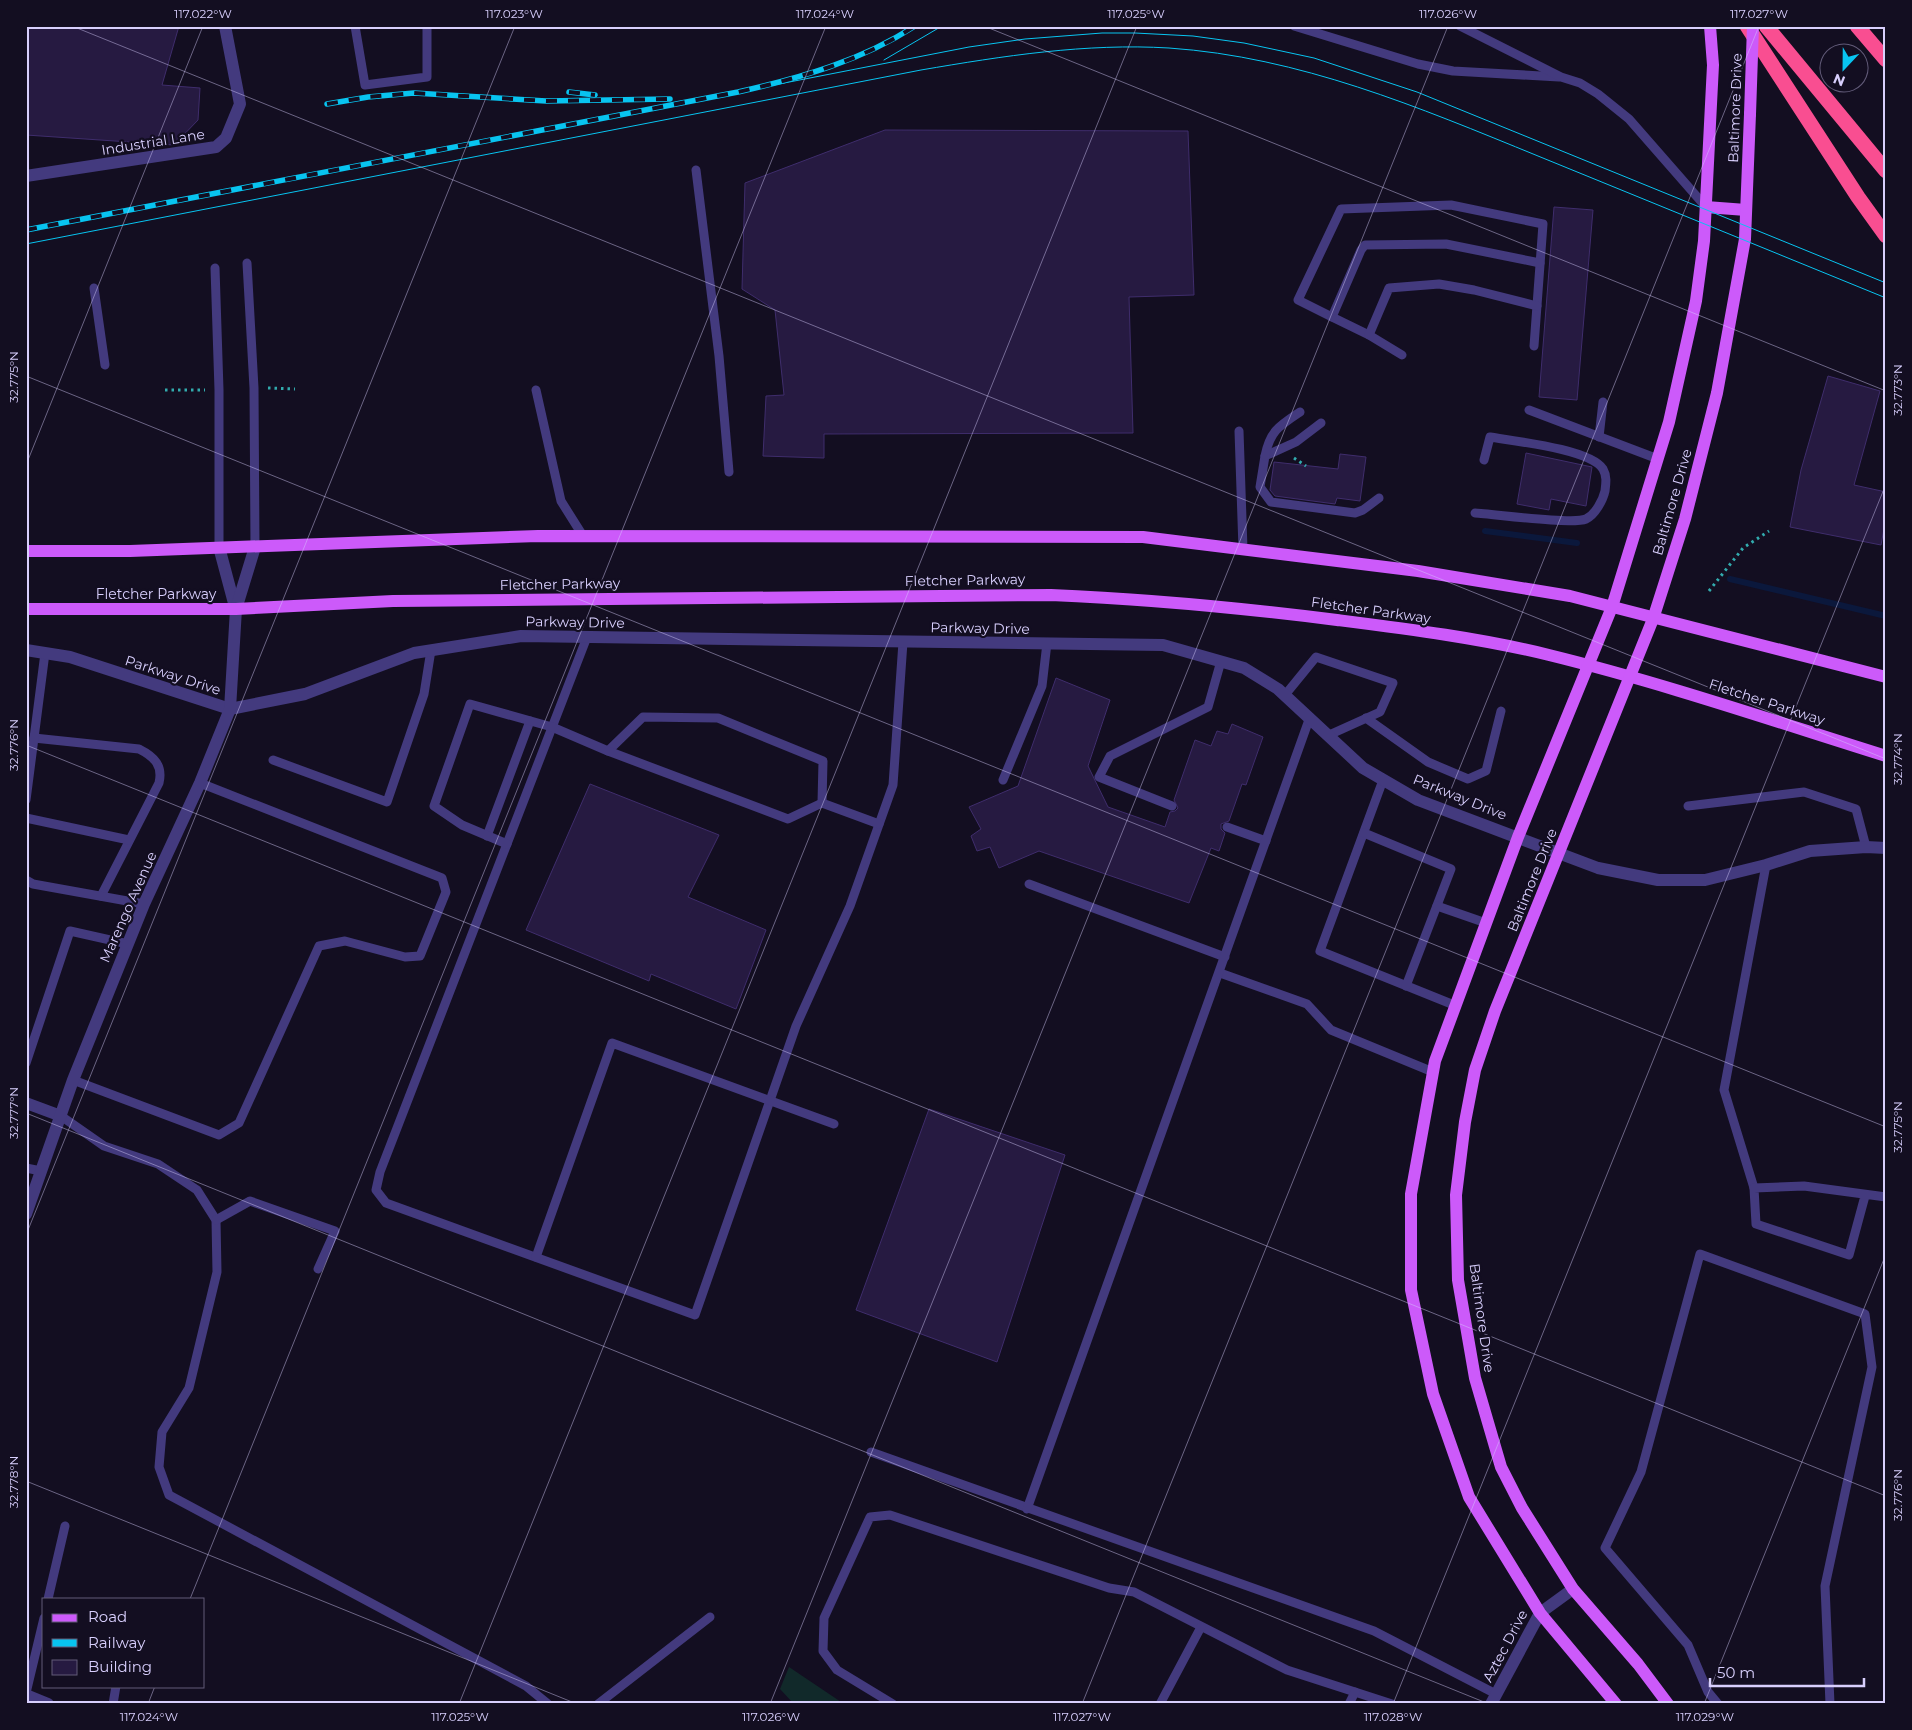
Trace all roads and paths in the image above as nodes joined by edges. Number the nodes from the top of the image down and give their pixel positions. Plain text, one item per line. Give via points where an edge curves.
1 (225, 26) edge
2 (355, 26) edge
3 (427, 26) edge
4 (1294, 26) edge
5 (1460, 26) edge
6 (1710, 26) edge
7 (1747, 26) edge
8 (1753, 26) edge
9 (1766, 26) edge
10 (1857, 26) edge
11 (1886, 60) edge
12 (1561, 77) junction
13 (696, 170) dead end
14 (1886, 171) edge
15 (26, 176) edge
16 (1706, 207) junction
17 (1746, 210) junction
18 (1886, 236) edge
19 (247, 263) dead end
20 (1540, 263) junction
21 (215, 268) dead end
22 (94, 288) dead end
23 (1537, 306) junction
24 (1332, 317) junction
25 (1369, 335) junction
26 (1534, 346) dead end
27 (1402, 355) dead end
28 (105, 365) dead end
29 (267, 388) dead end
30 (295, 389) dead end
31 (165, 390) dead end
32 (206, 390) dead end
33 (536, 390) dead end
34 (1602, 402) dead end
35 (1529, 410) dead end
36 (1300, 412) dead end
37 (1321, 423) dead end
38 (1239, 431) dead end
39 (1599, 437) junction
40 (1289, 455) dead end
41 (1265, 456) junction
42 (1658, 459) junction
43 (1484, 460) dead end
44 (1306, 466) dead end
45 (729, 472) dead end
46 (1379, 498) dead end
47 (1474, 513) dead end
48 (1769, 531) dead end
49 (583, 536) junction
50 (255, 546) junction
51 (219, 547) junction
52 (1243, 549) junction
53 (26, 550) edge
54 (1709, 591) dead end
55 (1612, 607) junction
56 (236, 609) junction
57 (26, 610) edge
58 (1653, 619) junction
59 (587, 637) junction
60 (903, 642) junction
61 (1047, 644) junction
62 (26, 650) edge
63 (431, 650) junction
64 (45, 653) junction
65 (1221, 662) junction
66 (1589, 666) junction
67 (1629, 676) junction
68 (1886, 677) edge
69 (1285, 694) junction
70 (230, 709) junction
71 (1501, 711) dead end
72 (1310, 717) junction
73 (1366, 718) junction
74 (530, 721) junction
75 (552, 727) junction
76 (1329, 735) junction
77 (34, 738) junction
78 (608, 751) junction
79 (1886, 756) edge
80 (273, 760) dead end
81 (1003, 780) dead end
82 (1383, 780) junction
83 (200, 783) junction
84 (26, 800) edge
85 (822, 804) junction
86 (1172, 806) dead end
87 (1688, 806) dead end
88 (26, 818) edge
89 (879, 824) junction
90 (1227, 827) dead end
91 (1364, 833) junction
92 (488, 836) junction
93 (1518, 837) junction
94 (129, 840) junction
95 (1266, 841) junction
96 (507, 844) junction
97 (1866, 847) junction
98 (1886, 848) edge
99 (1559, 853) junction
100 (1766, 865) junction
101 (26, 880) edge
102 (1029, 884) dead end
103 (101, 896) junction
104 (144, 904) junction
105 (1437, 906) junction
106 (1486, 923) junction
107 (128, 944) junction
108 (1225, 957) junction
109 (1220, 972) junction
110 (1406, 986) junction
111 (1454, 1005) junction
112 (26, 1063) edge
113 (1433, 1072) junction
114 (73, 1080) junction
115 (769, 1100) junction
116 (26, 1102) edge
117 (61, 1116) junction
118 (834, 1124) dead end
119 (26, 1168) edge
120 (41, 1171) junction
121 (1754, 1188) junction
122 (1865, 1196) junction
123 (1886, 1197) edge
124 (26, 1214) edge
125 (216, 1220) junction
126 (536, 1257) junction
127 (318, 1269) dead end
128 (871, 1452) dead end
129 (1027, 1509) junction
130 (65, 1526) dead end
131 (1573, 1589) junction
132 (48, 1598) edge
133 (1540, 1613) junction
134 (710, 1617) dead end
135 (42, 1626) edge
136 (1201, 1627) junction
137 (116, 1688) edge
138 (1355, 1692) junction
139 (26, 1694) edge
140 (1494, 1699) edge
141 (48, 1704) edge
142 (112, 1704) edge
143 (548, 1704) edge
144 (598, 1704) edge
145 (892, 1704) edge
146 (1160, 1704) edge
147 (1349, 1704) edge
148 (1392, 1704) edge
149 (1616, 1704) edge
150 (1668, 1704) edge
151 (1718, 1704) edge
152 (1830, 1704) edge

1 - 15 street, Industrial Lane via 240,104 226,138 216,147
2 - 3 lane via 365,85 427,77
4 - 12 lane via 1418,64 1453,71
5 - 12 lane
6 - 16 main road, Baltimore Drive via 1713,65
7 - 18 highway
8 - 17 main road, Baltimore Drive, bridge
9 - 14 highway
10 - 11 highway
12 - 16 lane via 1580,83 1628,119
13 - 45 lane via 719,356
16 - 17 main road
16 - 42 main road, Baltimore Drive via 1696,301
17 - 58 main road, Baltimore Drive via 1745,239 1716,393 1685,519
19 - 50 lane via 254,388
20 - 23 lane
20 - 24 lane via 1446,244 1365,245
20 - 24 lane via 1543,224 1451,205 1341,209 1298,300
21 - 51 lane
22 - 28 lane
23 - 25 lane via 1439,284 1389,288
23 - 26 lane
24 - 25 lane
25 - 27 lane
29 - 30 path
31 - 32 path
33 - 49 lane via 561,501
34 - 39 lane
35 - 39 lane
36 - 41 lane via 1268,439
37 - 41 lane via 1296,442
38 - 52 lane
39 - 42 lane
40 - 44 path
41 - 46 lane via 1260,487 1271,502 1355,513
42 - 55 main road, Baltimore Drive
43 - 47 lane via 1490,437 1563,450 1592,460 1602,468 1607,481 1604,496 1586,519 1570,521
48 - 54 path via 1743,548
49 - 50 main road
49 - 52 main road via 1143,537
50 - 51 main road
50 - 56 street, Marengo Avenue
51 - 53 main road via 130,551
51 - 56 street, Marengo Avenue
52 - 55 main road via 1418,571 1570,596
55 - 58 main road
55 - 66 main road, Baltimore Drive
56 - 57 main road, Fletcher Parkway
56 - 66 main road, Fletcher Parkway via 393,601 1051,595 1262,610 1402,628 1548,654
56 - 70 street, Marengo Avenue
58 - 67 main road, Baltimore Drive
58 - 68 main road
59 - 60 street, Parkway Drive
59 - 63 street, Parkway Drive via 521,636
59 - 75 lane
60 - 61 street, Parkway Drive
60 - 89 lane via 893,785
61 - 65 street, Parkway Drive via 1163,645
61 - 81 lane via 1042,686
62 - 64 street, Parkway Drive
63 - 70 street, Parkway Drive via 414,653 305,694
63 - 80 lane via 424,694 387,802
64 - 70 street, Parkway Drive via 70,657
64 - 77 lane
65 - 69 street, Parkway Drive via 1244,668
65 - 86 lane via 1208,706 1110,756 1099,777
66 - 67 main road, Fletcher Parkway
66 - 93 main road, Baltimore Drive
67 - 79 main road, Fletcher Parkway
67 - 99 main road, Baltimore Drive
69 - 72 street, Parkway Drive
69 - 73 lane via 1316,656 1393,683 1380,712
70 - 83 street, Marengo Avenue
71 - 73 lane via 1486,771 1468,779 1428,762
72 - 76 street, Parkway Drive
72 - 95 lane
73 - 76 lane
74 - 75 lane
74 - 92 lane
74 - 92 lane via 470,704 434,806 462,825
75 - 78 lane
75 - 96 lane
76 - 82 street, Parkway Drive via 1363,768
77 - 84 lane
77 - 94 lane via 140,749 151,755 159,765 159,783
78 - 85 lane via 788,819
78 - 85 lane via 643,717 718,718 823,761
82 - 91 lane
82 - 93 street, Parkway Drive via 1418,800
83 - 104 street, Marengo Avenue
83 - 114 lane via 442,878 446,892 420,956 405,957 345,941 319,946 239,1123 219,1135
85 - 89 lane
87 - 97 lane via 1804,792 1856,810
88 - 94 lane
89 - 115 lane via 850,906 796,1026
90 - 95 lane
91 - 105 lane via 1451,870
91 - 110 lane via 1320,952
92 - 96 lane
93 - 99 street, Parkway Drive
93 - 106 main road, Baltimore Drive
94 - 103 lane
95 - 108 lane
96 - 126 lane via 380,1172 376,1190 386,1203
97 - 98 street, Parkway Drive
97 - 100 street, Parkway Drive via 1810,851
99 - 100 street, Parkway Drive via 1598,868 1658,880 1705,880
99 - 131 main road, Baltimore Drive via 1495,1011 1475,1070 1456,1195 1458,1280 1475,1378 1483,1405 1502,1467 1522,1508
100 - 121 lane via 1724,1090
101 - 103 lane
102 - 108 lane
103 - 104 lane
104 - 107 street, Marengo Avenue
105 - 106 lane
105 - 110 lane
106 - 111 main road, Baltimore Drive
107 - 112 lane via 70,931
107 - 114 street, Marengo Avenue
108 - 109 lane
109 - 113 lane via 1306,1004 1331,1030
109 - 129 lane
110 - 111 lane
111 - 113 main road, Baltimore Drive
113 - 133 main road, Baltimore Drive via 1411,1194 1411,1290 1433,1394 1469,1497
114 - 117 street, Marengo Avenue
115 - 118 lane
115 - 126 lane via 612,1043
115 - 126 lane via 695,1315
116 - 117 street
117 - 120 street, Marengo Avenue
117 - 125 lane via 104,1146 158,1164 197,1190
119 - 120 lane
120 - 124 street, Marengo Avenue
121 - 122 lane via 1804,1186
121 - 122 lane via 1756,1224 1849,1254
122 - 123 lane
125 - 127 lane via 250,1201 336,1231
125 - 143 lane via 216,1272 189,1388 162,1432 158,1467 169,1495 526,1686
128 - 129 lane
129 - 140 lane via 1374,1631
130 - 132 lane
131 - 133 street, Aztec Drive
131 - 150 main road, Baltimore Drive
133 - 140 street, Aztec Drive
133 - 149 main road, Baltimore Drive
134 - 144 lane
135 - 139 lane
136 - 138 lane via 1288,1670
136 - 145 lane via 1134,1592 1109,1588 890,1515 870,1517 824,1618 823,1651 837,1670
136 - 146 lane
137 - 142 lane
138 - 147 lane
138 - 148 lane
139 - 141 street
151 - 152 lane via 1708,1692 1688,1644 1606,1548 1641,1472 1700,1254 1865,1314 1872,1367 1825,1586

